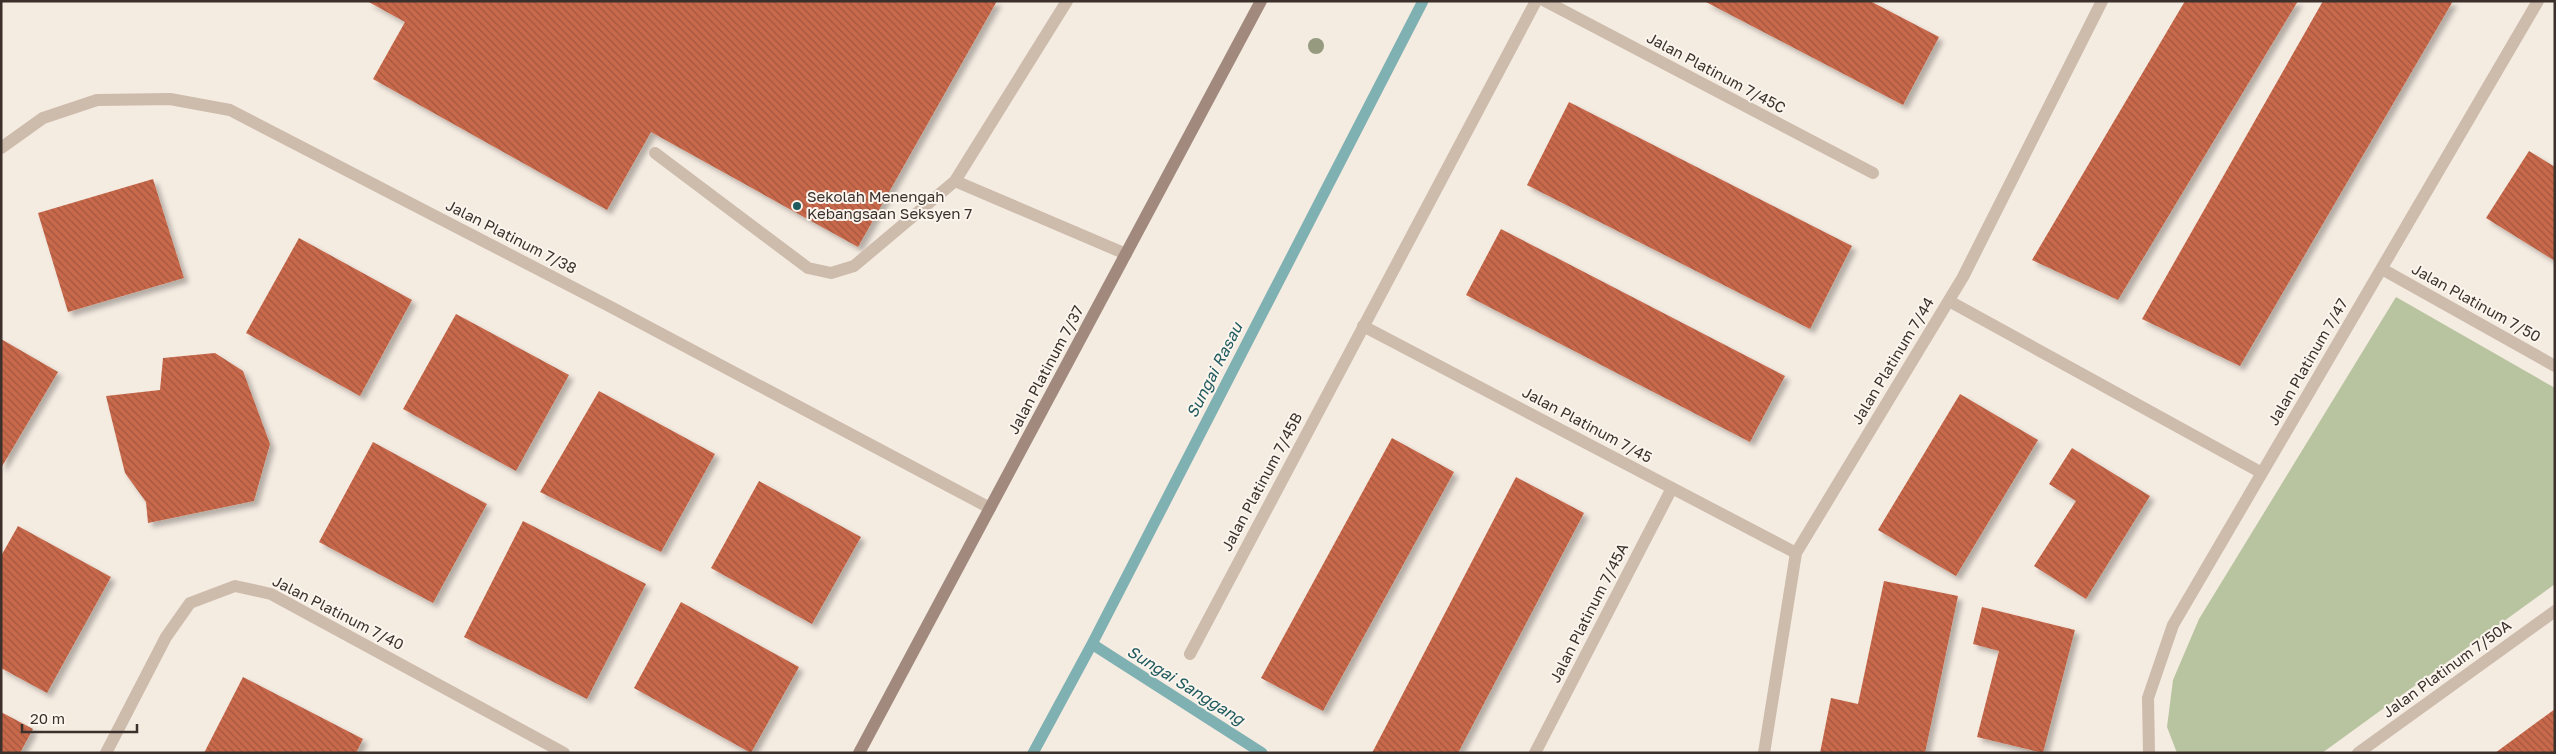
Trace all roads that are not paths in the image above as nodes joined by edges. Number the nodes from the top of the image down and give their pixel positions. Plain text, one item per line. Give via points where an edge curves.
1 (1067, 1) edge
2 (1261, 1) edge
3 (1536, 1) edge
4 (1545, 1) edge
5 (2102, 1) edge
6 (2538, 1) edge
7 (1, 148) edge
8 (655, 153) dead end
9 (1873, 173) dead end
10 (955, 181) junction
11 (1126, 254) junction
12 (2382, 269) junction
13 (1949, 301) junction
14 (1363, 326) junction
15 (2555, 366) edge
16 (2262, 473) junction
17 (1672, 488) junction
18 (990, 508) junction
19 (1796, 553) junction
20 (2555, 612) edge
21 (1190, 654) dead end
22 (106, 753) edge
23 (564, 753) edge
24 (858, 753) edge
25 (1535, 753) edge
26 (1764, 753) edge
27 (2149, 753) edge
28 (2358, 753) edge

1 - 10 street
2 - 11 street, Jalan Platinum 7/37
3 - 14 street, Jalan Platinum 7/45B
4 - 9 street, Jalan Platinum 7/45C
5 - 13 street, Jalan Platinum 7/44
6 - 12 street, Jalan Platinum 7/47
7 - 18 street, Jalan Platinum 7/38 via 43,118 96,100 170,99 230,110
8 - 10 street via 808,268 831,272 854,266
10 - 11 street
11 - 18 street, Jalan Platinum 7/37
12 - 15 street, Jalan Platinum 7/50
12 - 16 street, Jalan Platinum 7/47
13 - 16 street
13 - 19 street, Jalan Platinum 7/44
14 - 17 street, Jalan Platinum 7/45
14 - 21 street, Jalan Platinum 7/45B
16 - 27 street, Jalan Platinum 7/47 via 2173,625 2148,698
17 - 19 street, Jalan Platinum 7/45
17 - 25 street, Jalan Platinum 7/45A
18 - 24 street, Jalan Platinum 7/37
19 - 26 street, Jalan Platinum 7/44
20 - 28 street, Jalan Platinum 7/50A
22 - 23 street, Jalan Platinum 7/40 via 166,637 190,603 235,586 271,594

